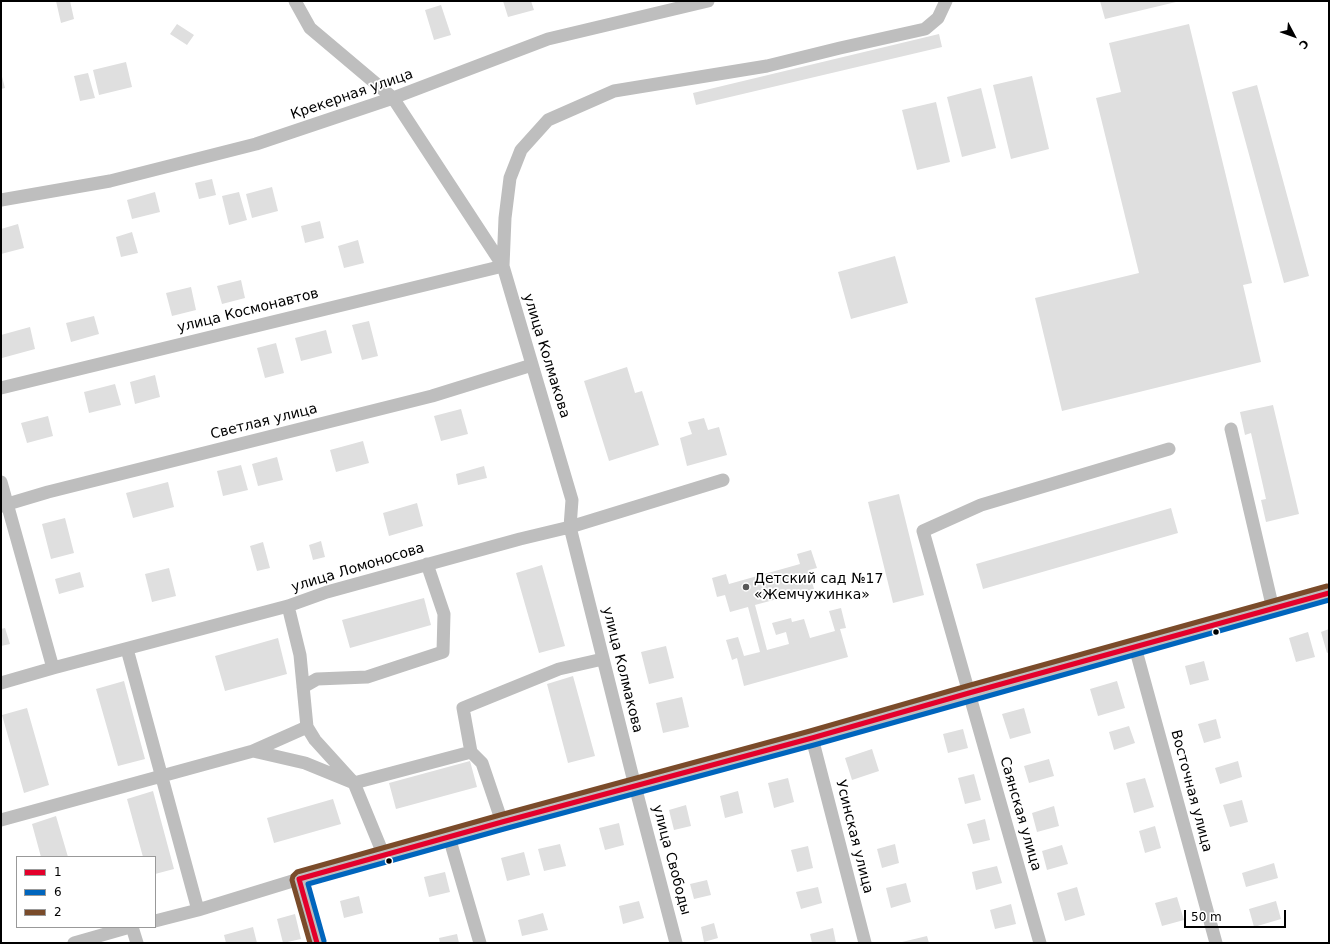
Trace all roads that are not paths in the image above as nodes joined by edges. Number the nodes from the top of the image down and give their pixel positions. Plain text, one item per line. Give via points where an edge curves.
1 (295, 1) edge
2 (708, 1) edge
3 (946, 1) edge
4 (393, 98) junction
5 (1, 200) edge
6 (503, 266) junction
7 (532, 365) junction
8 (1, 388) edge
9 (1231, 430) dead end
10 (1169, 449) dead end
11 (723, 480) dead end
12 (1, 482) edge
13 (4, 505) edge
14 (570, 527) junction
15 (427, 564) junction
16 (1329, 593) edge
17 (288, 606) junction
18 (1273, 609) junction
19 (1135, 647) junction
20 (127, 649) junction
21 (603, 659) junction
22 (53, 668) junction
23 (1, 683) edge
24 (303, 687) junction
25 (969, 693) junction
26 (307, 727) junction
27 (812, 738) junction
28 (253, 750) junction
29 (471, 752) junction
30 (161, 776) junction
31 (354, 783) junction
32 (635, 786) junction
33 (1, 820) edge
34 (502, 822) junction
35 (449, 837) junction
36 (384, 856) junction
37 (299, 879) junction
38 (198, 910) junction
39 (156, 920) edge
40 (127, 928) edge
41 (131, 928) edge
42 (74, 943) edge
43 (137, 943) edge
44 (317, 943) edge
45 (480, 943) edge
46 (676, 943) edge
47 (865, 943) edge
48 (1040, 943) edge
49 (1216, 943) edge

1 - 4 street, улица Колмакова via 310,28
2 - 4 street, Крекерная улица via 548,39
3 - 6 street via 938,18 925,29 767,66 614,91 548,120 521,150 510,178
4 - 5 street, Крекерная улица via 248,146 110,181
4 - 6 street, улица Колмакова
6 - 7 street, улица Колмакова
6 - 8 street, улица Космонавтов
7 - 13 street, Светлая улица via 432,396
7 - 14 street, улица Колмакова via 572,500
9 - 18 street
10 - 25 street, Саянская улица via 981,506 922,531
11 - 14 street, улица Ломоносова
12 - 13 street
13 - 22 street
14 - 15 street, улица Ломоносова
14 - 21 street, улица Колмакова
15 - 17 street, улица Ломоносова via 327,592
15 - 24 street via 444,614 443,652 367,677 317,679
16 - 18 street
17 - 20 street, улица Ломоносова
17 - 24 street via 300,655
18 - 19 street
19 - 25 street
19 - 49 street, Восточная улица
20 - 22 street, улица Ломоносова
20 - 30 street
21 - 29 street via 559,669 463,708
21 - 32 street, улица Колмакова
22 - 23 street, улица Ломоносова
24 - 26 street
25 - 27 street
25 - 48 street, Саянская улица
26 - 28 street
26 - 31 street via 315,740
27 - 32 street
27 - 47 street, Усинская улица
28 - 30 street
28 - 31 street via 305,763
29 - 31 street
29 - 34 street via 482,763
30 - 33 street
30 - 38 street
31 - 36 street
32 - 34 street
32 - 46 street, улица Свободы
34 - 35 street
35 - 36 street
35 - 45 street
36 - 37 street
37 - 38 street
37 - 44 street
38 - 39 street
40 - 42 street
41 - 43 street

